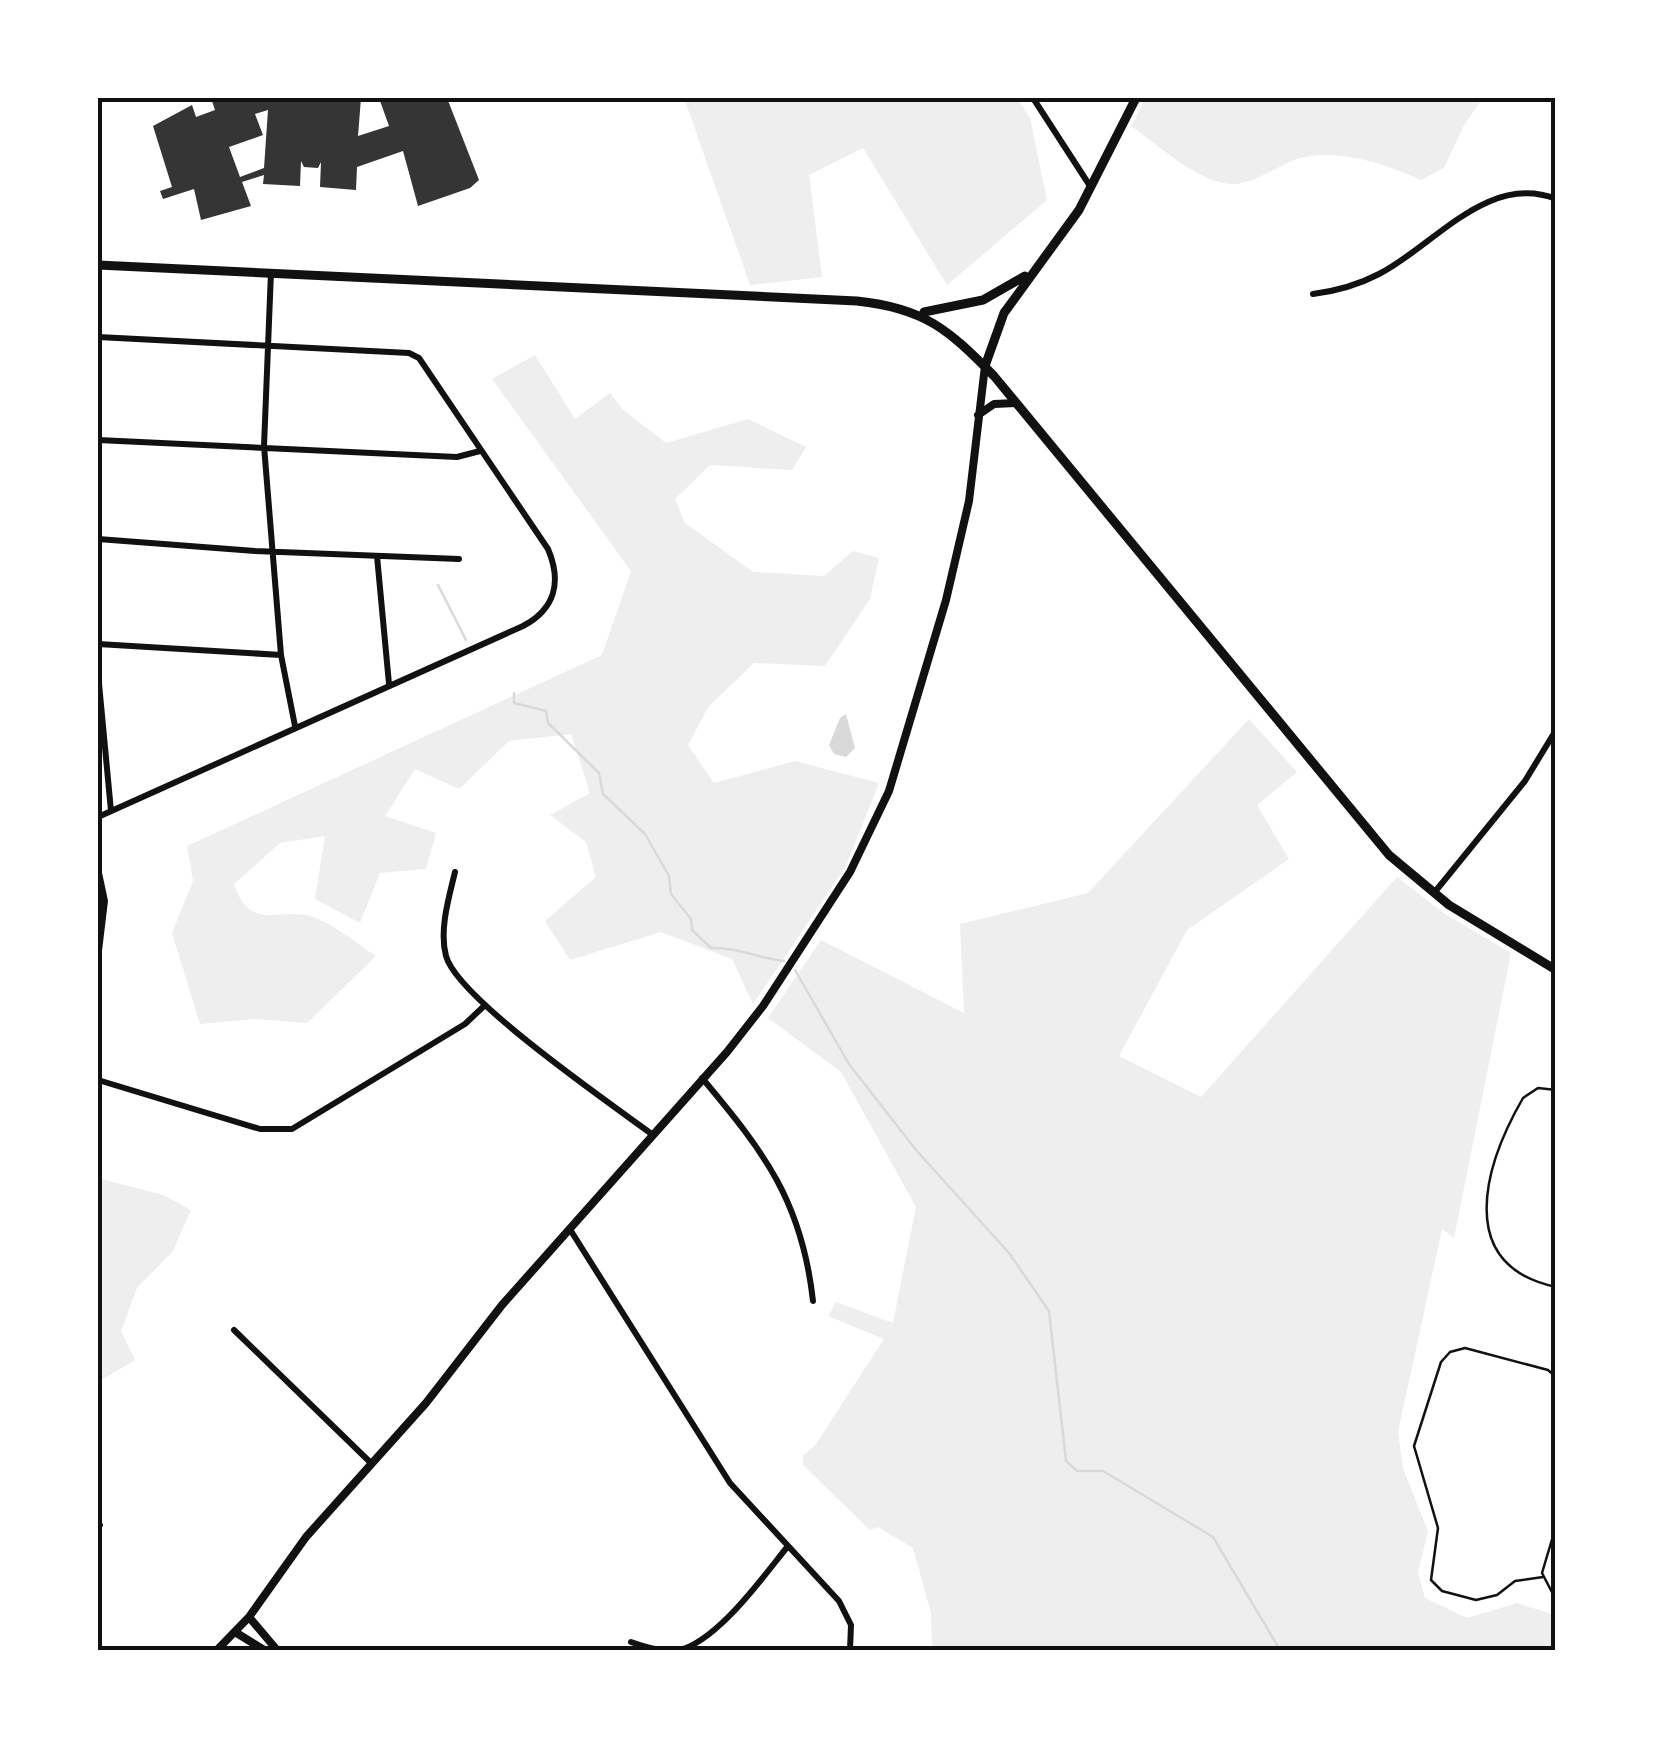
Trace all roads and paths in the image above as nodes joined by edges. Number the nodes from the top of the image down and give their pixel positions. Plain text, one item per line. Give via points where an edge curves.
1 (1033, 98) edge
2 (1136, 98) edge
3 (1090, 186) junction
4 (1556, 199) edge
5 (98, 265) edge
6 (271, 272) junction
7 (1032, 272) junction
8 (1312, 294) dead end
9 (911, 312) junction
10 (98, 336) edge
11 (268, 343) junction
12 (985, 366) junction
13 (1016, 403) junction
14 (978, 415) junction
15 (98, 440) edge
16 (264, 446) junction
17 (480, 451) junction
18 (98, 539) edge
19 (273, 551) junction
20 (378, 556) junction
21 (459, 559) dead end
22 (98, 644) edge
23 (281, 655) junction
24 (98, 673) edge
25 (390, 684) junction
26 (295, 726) junction
27 (1556, 730) edge
28 (100, 736) edge
29 (111, 811) junction
30 (98, 817) edge
31 (98, 868) edge
32 (455, 872) dead end
33 (1434, 894) junction
34 (98, 958) edge
35 (1556, 970) edge
36 (484, 1006) junction
37 (702, 1078) junction
38 (98, 1080) edge
39 (1556, 1090) edge
40 (653, 1135) junction
41 (572, 1231) junction
42 (1556, 1287) edge
43 (813, 1302) dead end
44 (234, 1330) dead end
45 (1556, 1377) edge
46 (372, 1464) junction
47 (1556, 1526) edge
48 (788, 1546) junction
49 (1543, 1578) junction
50 (1556, 1600) edge
51 (248, 1617) junction
52 (236, 1632) junction
53 (631, 1642) dead end
54 (217, 1650) edge
55 (264, 1650) edge
56 (277, 1650) edge
57 (850, 1650) edge

1 - 3 street
2 - 3 main road
3 - 7 main road
4 - 8 street via 1524,191 1496,198 1382,273
5 - 6 main road
6 - 9 main road via 856,301
6 - 11 street
7 - 9 main road via 983,300 942,312
7 - 12 main road via 996,328
9 - 12 main road via 958,337
10 - 11 street
11 - 16 street
11 - 17 street via 419,358
12 - 13 main road
12 - 14 street
13 - 14 street via 994,404
13 - 33 main road via 1360,825
14 - 37 street via 962,542 889,791 818,925 763,1006
15 - 16 street
16 - 17 street via 458,457
16 - 19 street
17 - 25 street via 556,566 554,597 536,619
18 - 19 street
19 - 20 street
19 - 23 street
20 - 21 street
20 - 25 street
22 - 23 street
23 - 26 street
24 - 28 street
25 - 26 street
26 - 29 street
27 - 33 street via 1525,781
28 - 29 street
29 - 30 street
31 - 34 street via 105,901
32 - 36 street via 446,956 456,979
33 - 35 main road
36 - 38 street via 466,1024 292,1129 260,1130
36 - 40 street
37 - 40 street
37 - 43 street via 784,1188 804,1239
39 - 42 lane via 1532,1090 1519,1105 1488,1182 1484,1212 1504,1260 1527,1278
40 - 41 street
41 - 46 street
41 - 48 street via 730,1483
44 - 46 street
45 - 49 lane via 1468,1348 1450,1352 1414,1446 1438,1528 1430,1577 1436,1586 1482,1600 1515,1582
46 - 51 street via 306,1537
47 - 49 lane
48 - 53 street via 745,1598 685,1648 655,1650
48 - 57 street via 847,1613
49 - 50 lane
51 - 52 street
51 - 56 street
52 - 54 street
52 - 55 street

